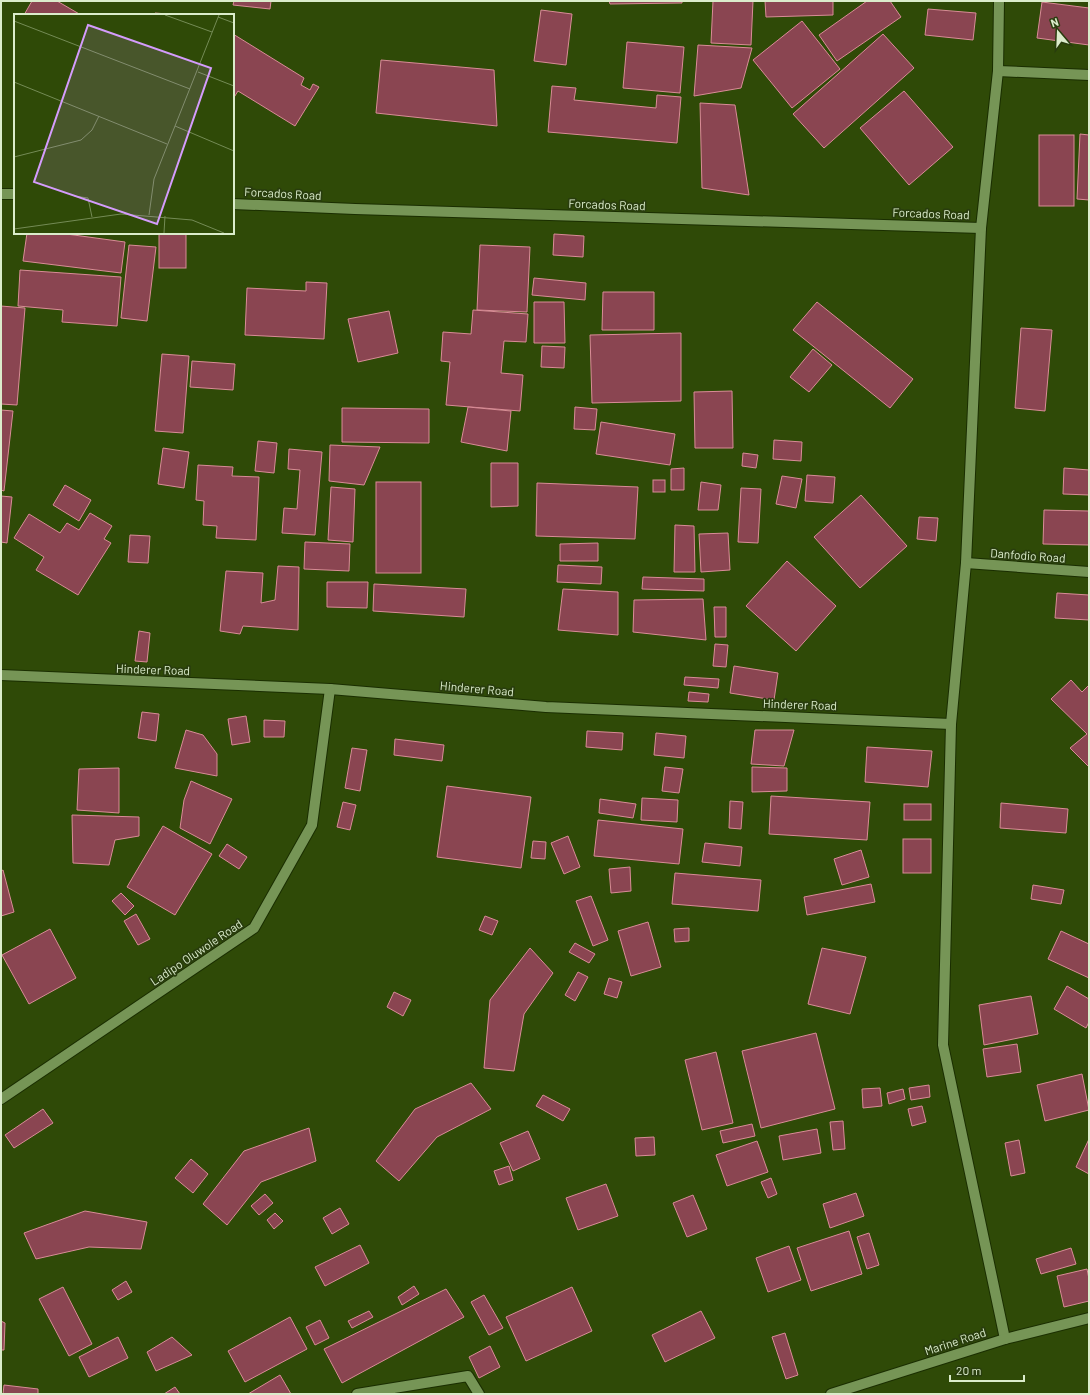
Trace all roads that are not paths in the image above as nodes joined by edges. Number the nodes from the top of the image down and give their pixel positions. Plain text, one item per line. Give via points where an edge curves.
1 (999, 1) edge
2 (998, 71) junction
3 (1089, 75) edge
4 (1, 194) edge
5 (14, 194) edge
6 (234, 204) edge
7 (980, 228) junction
8 (966, 563) junction
9 (1089, 572) edge
10 (1, 675) edge
11 (330, 689) junction
12 (951, 724) junction
13 (1, 1099) edge
14 (1089, 1318) edge
15 (1005, 1338) junction
16 (357, 1394) edge
17 (479, 1394) edge
18 (830, 1394) edge

1 - 2 street
2 - 3 street
2 - 7 street
4 - 5 street
6 - 7 street, Forcados Road
7 - 8 street
8 - 9 street, Danfodio Road
8 - 12 street
10 - 11 street, Hinderer Road
11 - 12 street, Hinderer Road via 546,706
11 - 13 street, Ladipo Oluwole Road via 312,825 254,928
12 - 15 street via 943,1045
14 - 15 street, Marine Road
15 - 18 street, Marine Road
16 - 17 street via 468,1376

